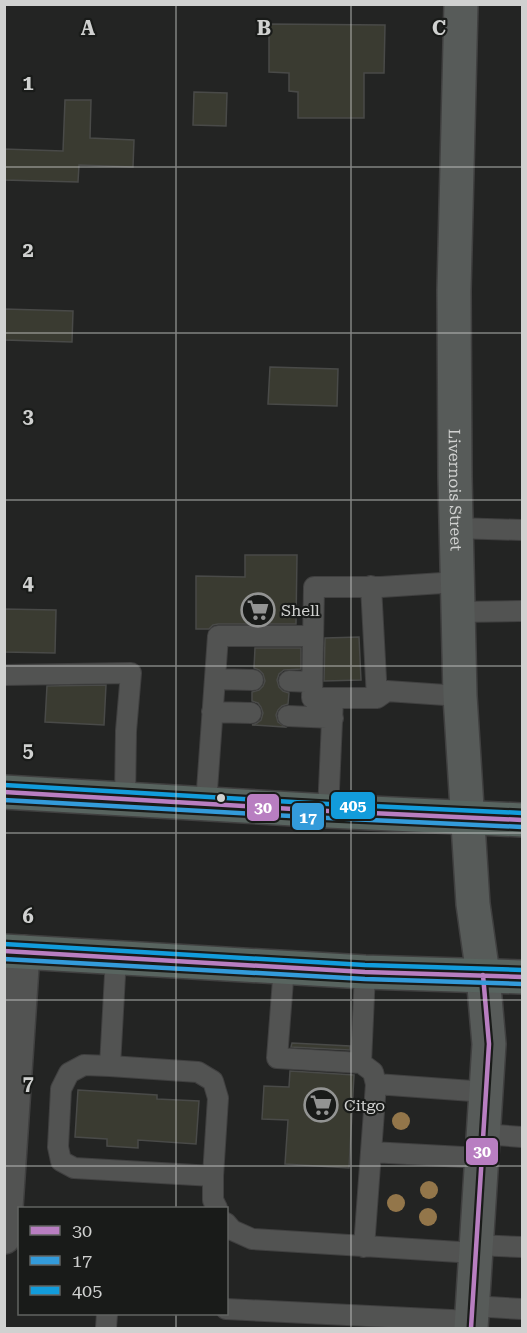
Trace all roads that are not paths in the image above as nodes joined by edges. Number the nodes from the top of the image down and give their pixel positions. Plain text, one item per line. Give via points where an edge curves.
1 (461, 4) edge
2 (456, 528) junction
3 (522, 530) edge
4 (371, 586) junction
5 (458, 597) junction
6 (522, 611) edge
7 (313, 636) junction
8 (4, 675) edge
9 (215, 679) junction
10 (253, 680) dead end
11 (289, 681) dead end
12 (312, 682) junction
13 (460, 696) junction
14 (377, 698) junction
15 (333, 708) junction
16 (212, 712) junction
17 (251, 713) dead end
18 (288, 716) dead end
19 (4, 792) edge
20 (125, 799) junction
21 (206, 804) junction
22 (328, 811) junction
23 (468, 817) junction
24 (522, 820) edge
25 (14, 951) edge
26 (116, 957) junction
27 (284, 967) junction
28 (365, 972) junction
29 (483, 975) junction
30 (522, 977) edge
31 (361, 1063) junction
32 (110, 1066) junction
33 (376, 1084) junction
34 (486, 1092) junction
35 (522, 1137) edge
36 (482, 1146) junction
37 (371, 1152) junction
38 (213, 1176) junction
39 (6, 1178) edge
40 (216, 1207) edge
41 (228, 1225) edge
42 (4, 1237) edge
43 (364, 1246) junction
44 (522, 1247) edge
45 (475, 1249) junction
46 (228, 1309) edge
47 (522, 1309) edge
48 (471, 1319) edge

1 - 2 street, Livernois Street via 454,290
2 - 3 lane
2 - 5 street, Livernois Street
4 - 5 lane
4 - 7 lane via 314,587
4 - 14 lane
5 - 6 lane
5 - 13 street, Livernois Street
7 - 9 lane via 218,636
7 - 12 lane
8 - 20 lane via 131,673
9 - 10 lane
9 - 16 lane
11 - 12 lane
12 - 15 lane via 312,698
13 - 14 lane via 387,692
13 - 23 street, Livernois Street
14 - 15 lane
15 - 18 lane
15 - 22 lane
16 - 17 lane
16 - 21 lane
19 - 20 highway
20 - 21 highway
21 - 22 highway
22 - 23 highway
23 - 24 highway
23 - 29 street, Livernois Street via 473,904
25 - 26 highway
25 - 39 street
26 - 27 highway
26 - 32 lane
27 - 28 highway
27 - 31 lane via 277,1058
28 - 29 highway
28 - 31 lane
29 - 30 highway
29 - 34 street, Livernois Street via 489,1044
31 - 33 lane via 373,1072
32 - 38 lane via 198,1072 213,1081 218,1098
32 - 38 lane via 84,1065 69,1073 61,1089 61,1161 74,1168
33 - 34 lane
33 - 37 lane
34 - 36 street, Livernois Street
35 - 36 lane
36 - 37 lane
36 - 45 street, Livernois Street
37 - 43 lane
38 - 40 lane
39 - 42 street
41 - 43 lane via 252,1239
43 - 45 lane
44 - 45 lane
45 - 48 street, Livernois Street
46 - 48 lane
47 - 48 lane

